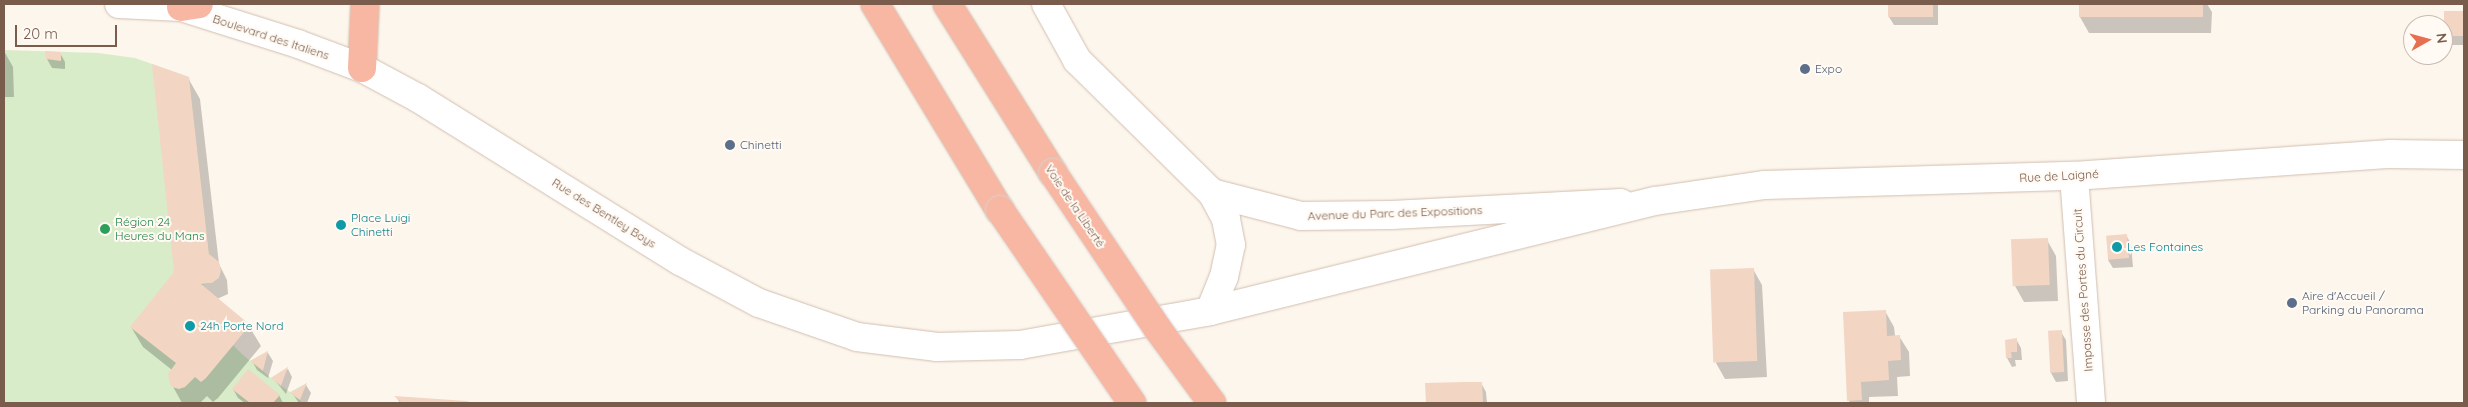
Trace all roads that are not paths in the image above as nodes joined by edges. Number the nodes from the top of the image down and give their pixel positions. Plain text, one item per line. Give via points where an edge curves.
1 (119, 4) edge
2 (366, 4) edge
3 (875, 4) edge
4 (947, 4) edge
5 (1046, 4) edge
6 (190, 6) edge
7 (362, 68) junction
8 (2464, 155) edge
9 (2074, 176) junction
10 (1212, 193) junction
11 (1655, 201) junction
12 (1210, 310) junction
13 (1132, 403) edge
14 (1212, 403) edge
15 (2091, 403) edge

1 - 6 street, Boulevard des Italiens
2 - 7 highway
3 - 13 highway, bridge via 1000,210
4 - 14 highway, Voie de la Liberté, bridge via 1053,173 1157,328
5 - 10 street via 1077,60
6 - 7 street, Boulevard des Italiens
7 - 12 street, Rue des Bentley Boys via 418,98 680,261 759,303 857,337 937,347 1020,345
8 - 9 street, Rue de Laigné via 2390,154
9 - 11 street, Rue de Laigné via 1765,185
9 - 15 street, Impasse des Portes du Circuit
10 - 11 street, Avenue du Parc des Expositions via 1301,216 1392,215
10 - 12 street via 1226,219 1231,245 1224,277
11 - 12 street, Rue des Bentley Boys

